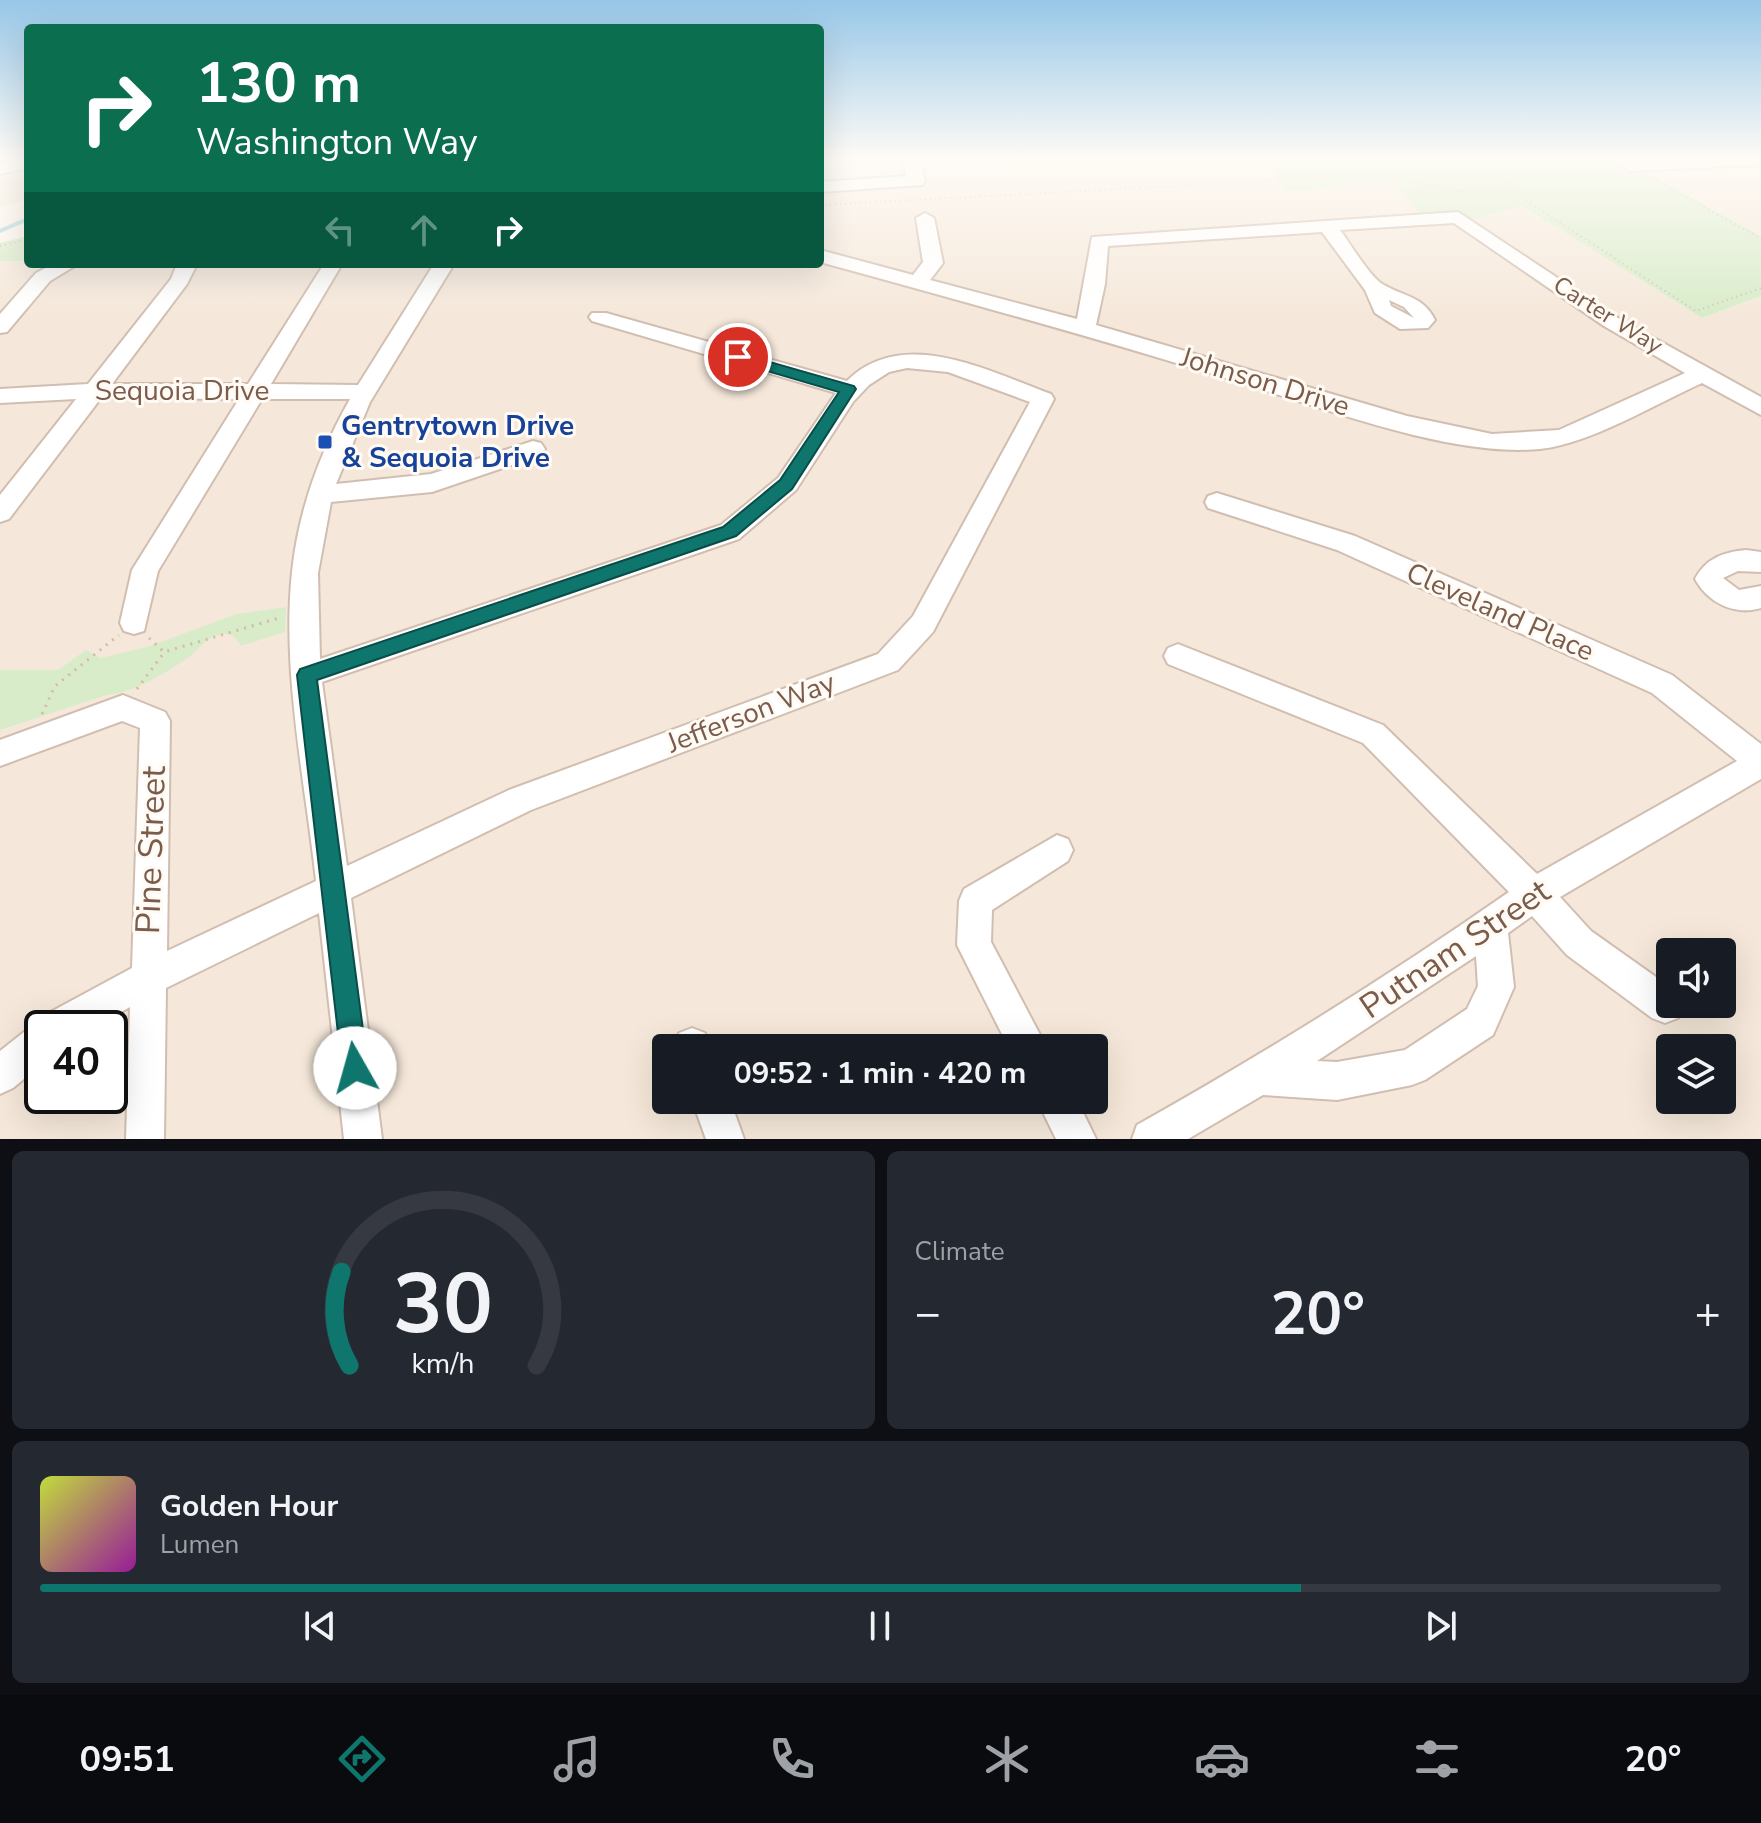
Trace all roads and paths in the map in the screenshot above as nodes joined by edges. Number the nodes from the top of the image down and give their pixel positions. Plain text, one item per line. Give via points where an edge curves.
1 (919, 210) edge
2 (1543, 210) edge
3 (1709, 210) edge
4 (925, 218) joint
5 (1328, 227) junction
6 (1761, 239) edge
7 (24, 240) edge
8 (0, 246) edge
9 (824, 257) edge
10 (60, 268) edge
11 (185, 268) edge
12 (331, 268) edge
13 (442, 268) edge
14 (917, 283) junction
15 (1761, 288) edge
16 (1375, 289) dead end
17 (599, 317) dead end
18 (0, 327) edge
19 (1085, 328) junction
20 (1705, 373) junction
21 (848, 389) junction
22 (254, 390) junction
23 (95, 391) junction
24 (364, 392) junction
25 (0, 396) edge
26 (1761, 407) edge
27 (533, 449) dead end
28 (320, 494) junction
29 (1217, 502) dead end
30 (0, 513) edge
31 (1761, 562) edge
32 (1761, 597) edge
33 (305, 611) junction
34 (134, 623) junction
35 (164, 652) junction
36 (1178, 656) dead end
37 (307, 675) junction
38 (123, 708) junction
39 (29, 742) junction
40 (0, 753) edge
41 (1761, 762) edge
42 (1057, 850) dead end
43 (333, 887) junction
44 (1534, 894) junction
45 (1490, 925) junction
46 (146, 979) junction
47 (1656, 999) edge
48 (90, 1010) edge
49 (1022, 1034) edge
50 (24, 1056) edge
51 (0, 1075) edge
52 (1260, 1076) junction
53 (716, 1114) edge
54 (1064, 1114) edge
55 (145, 1139) edge
56 (363, 1139) edge
57 (725, 1139) edge
58 (1077, 1139) edge
59 (1151, 1139) edge

1 - 4 path
2 - 15 path via 1696,311
3 - 6 path
4 - 14 street via 933,263
5 - 16 street
5 - 19 street via 1099,241
5 - 20 street, Carter Way via 1458,217 1611,322
7 - 8 path
9 - 14 street, Johnson Drive
10 - 18 street via 43,277
11 - 23 street
12 - 22 street
13 - 24 street
14 - 19 street, Johnson Drive
17 - 21 street
19 - 20 street, Johnson Drive via 1406,424 1492,442 1564,437
20 - 26 street, Carter Way
21 - 37 street via 786,485 730,532
21 - 43 street, Jefferson Way via 899,362 937,363 1043,399 923,624 888,662 520,800
22 - 23 street, Sequoia Drive
22 - 24 street, Sequoia Drive
22 - 34 street via 145,570
23 - 25 street, Sequoia Drive
23 - 30 street
24 - 28 street via 339,438
27 - 28 street via 432,483
28 - 33 street via 304,578
29 - 41 street, Cleveland Place via 1346,543 1662,684
31 - 32 street via 1731,562 1708,579 1739,602
33 - 35 path
33 - 37 street
34 - 35 path
34 - 39 path via 55,686
35 - 38 path
36 - 44 street via 1373,734
37 - 43 street
38 - 39 street
38 - 46 street, Pine Street via 155,721
39 - 40 street
41 - 44 street, Putnam Street
42 - 49 street via 976,901 974,945
43 - 46 street, Jefferson Way
43 - 56 street
44 - 45 street, Putnam Street
44 - 47 street via 1579,943
45 - 52 street, Putnam Street
45 - 52 street via 1496,987 1480,1022 1446,1045 1412,1067 1337,1081
46 - 48 street, Jefferson Way
46 - 55 street, Pine Street
50 - 51 street
52 - 59 street, Putnam Street
53 - 57 street
54 - 58 street

